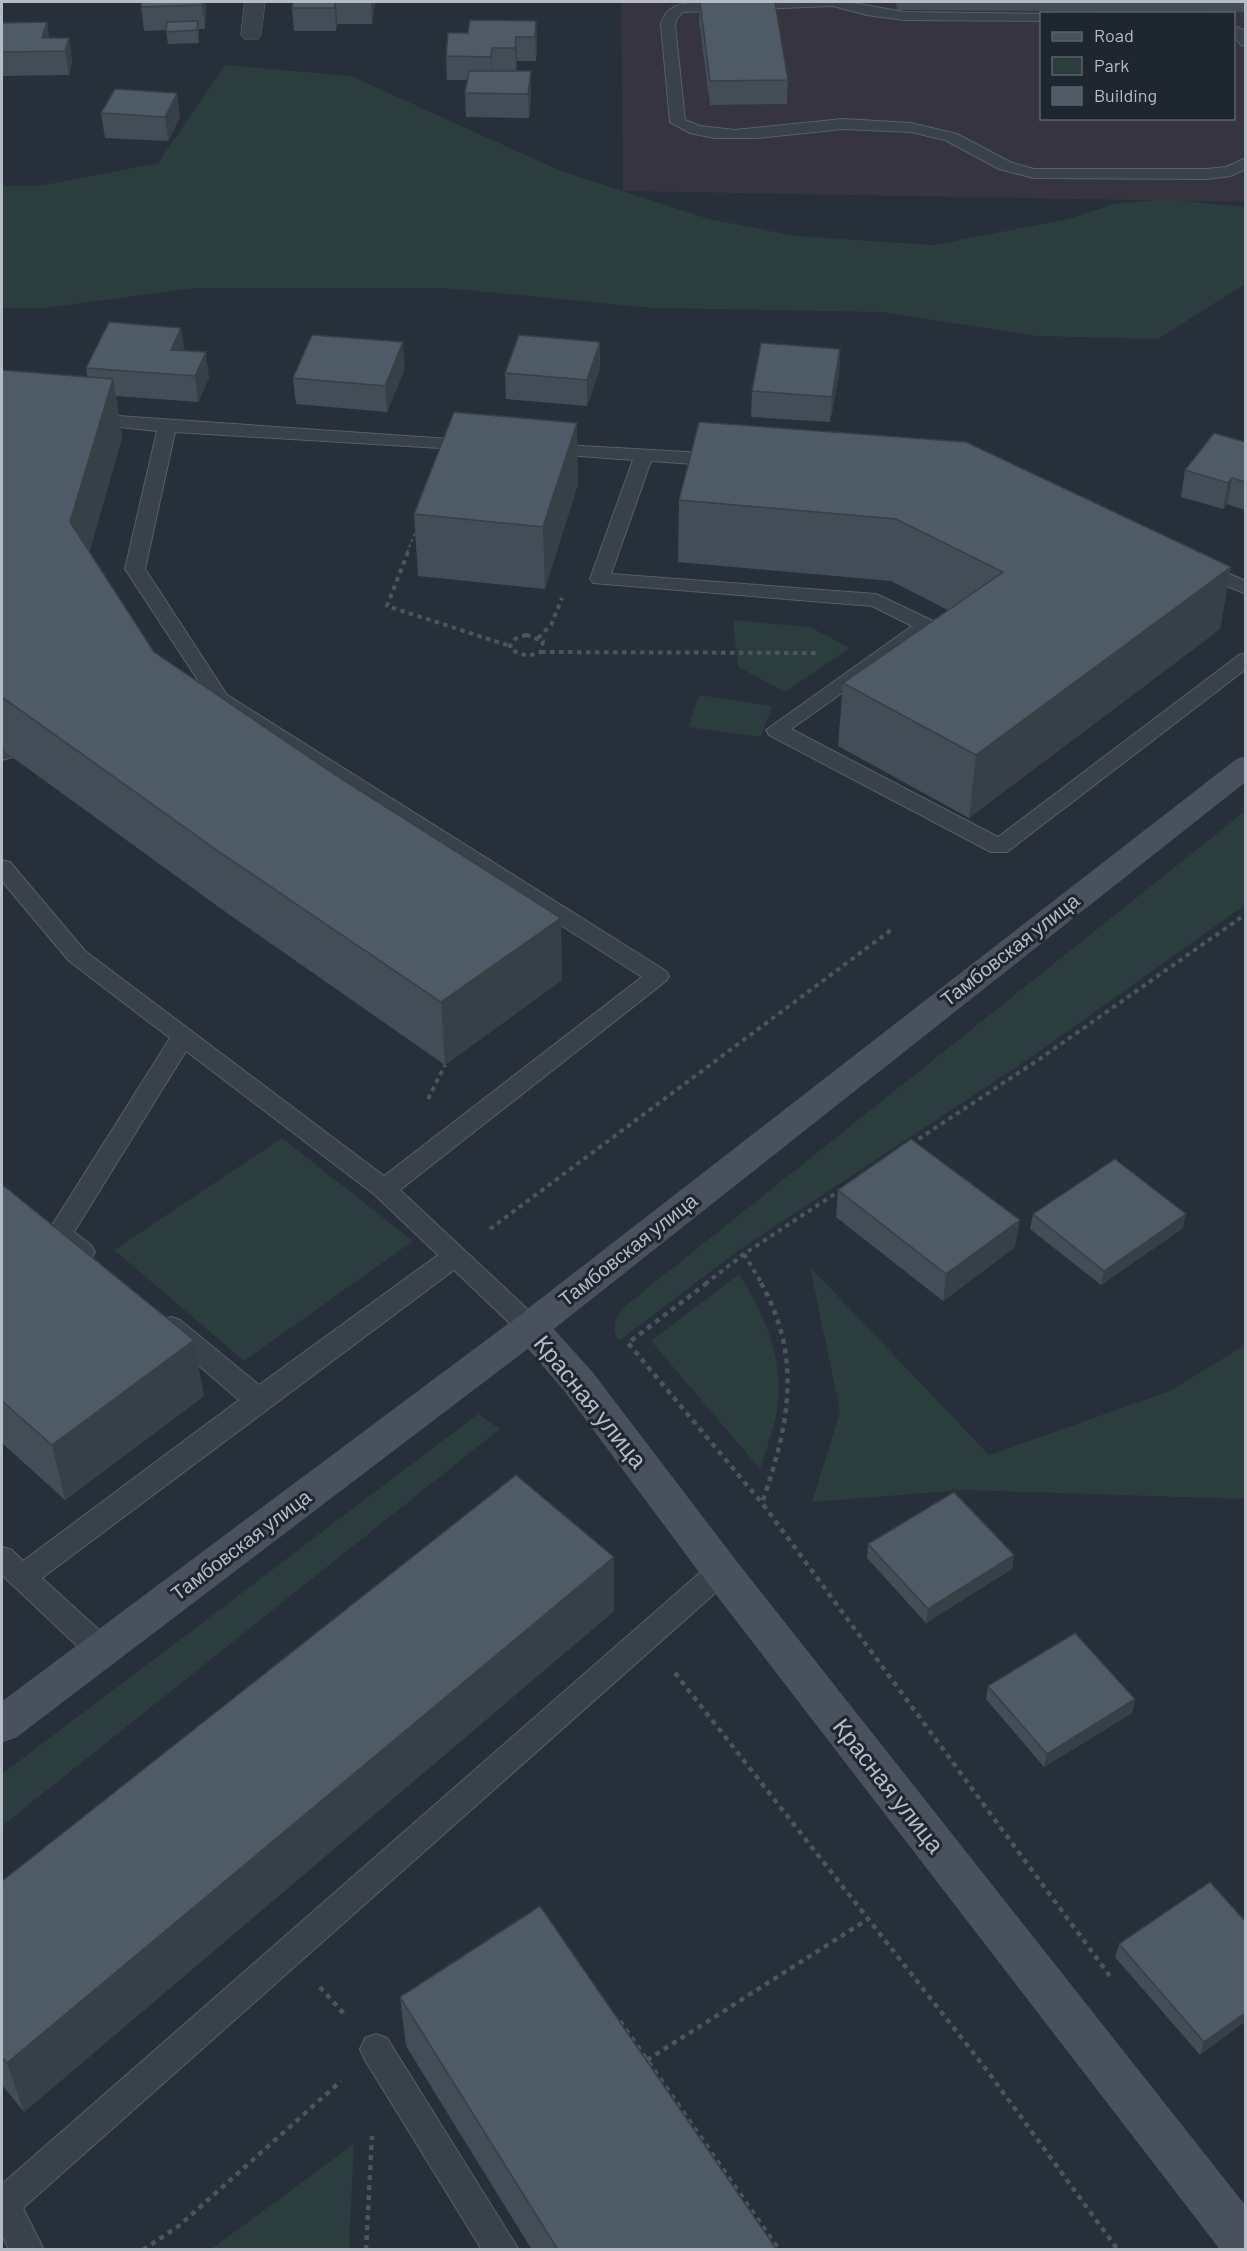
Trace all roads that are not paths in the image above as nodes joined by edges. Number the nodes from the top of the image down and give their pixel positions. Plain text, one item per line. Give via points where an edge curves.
1 (255, 2) edge
2 (660, 2) edge
3 (833, 2) edge
4 (678, 9) junction
5 (1040, 17) edge
6 (1235, 31) edge
7 (251, 35) dead end
8 (1245, 42) edge
9 (1245, 163) edge
10 (73, 417) edge
11 (167, 426) junction
12 (494, 446) edge
13 (528, 448) edge
14 (644, 455) junction
15 (738, 461) edge
16 (1181, 559) edge
17 (1245, 588) edge
18 (1245, 659) edge
19 (220, 699) junction
20 (197, 705) edge
21 (1245, 766) edge
22 (2, 867) edge
23 (183, 1036) junction
24 (384, 1189) junction
25 (456, 1255) junction
26 (105, 1271) edge
27 (149, 1309) edge
28 (530, 1327) junction
29 (258, 1400) junction
30 (2, 1558) edge
31 (721, 1571) junction
32 (22, 1577) junction
33 (101, 1650) junction
34 (2, 1725) edge
35 (376, 2049) road end
36 (2, 2203) edge
37 (1245, 2246) edge
38 (27, 2250) edge
39 (502, 2250) edge

1 - 7 street
2 - 4 lane
3 - 4 lane via 711,4
3 - 5 lane via 904,16
4 - 9 lane via 670,16 668,26 678,122 698,131 728,136 837,124 922,128 953,138 996,164 1055,175 1207,174 1230,171
6 - 8 lane via 1244,36
10 - 11 lane
11 - 12 lane
11 - 19 lane via 135,569
13 - 14 lane
14 - 15 lane
14 - 18 lane via 600,579 876,600 926,625 776,730 999,847
16 - 17 lane
19 - 20 lane
19 - 24 lane via 658,976
21 - 28 main road, Тамбовская улица
22 - 23 lane via 77,956
23 - 24 lane
23 - 26 lane via 60,1234
24 - 25 lane
25 - 28 lane
25 - 29 lane
27 - 29 lane
28 - 31 main road, Красная улица via 578,1381
28 - 33 main road, Тамбовская улица
29 - 32 lane
30 - 32 lane
31 - 36 lane
31 - 37 main road, Красная улица
32 - 33 lane
33 - 34 main road, Тамбовская улица
35 - 39 lane
36 - 38 lane

